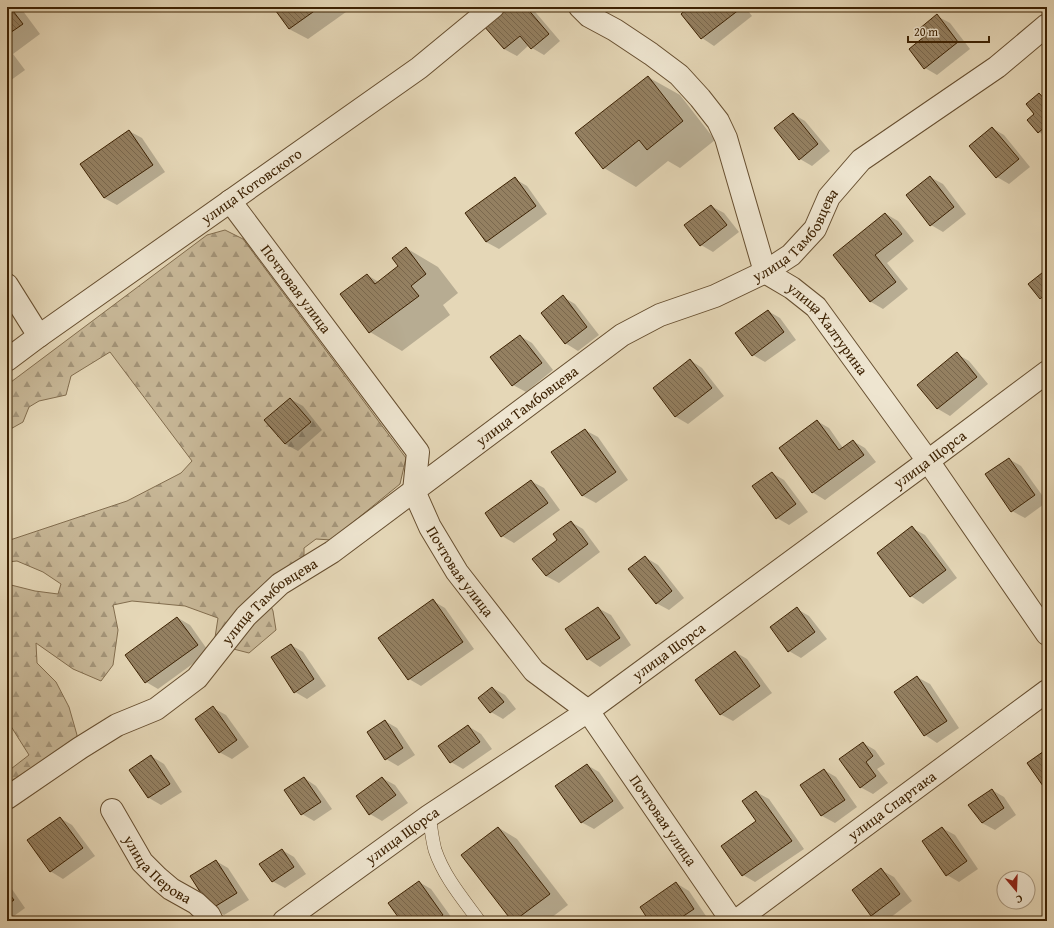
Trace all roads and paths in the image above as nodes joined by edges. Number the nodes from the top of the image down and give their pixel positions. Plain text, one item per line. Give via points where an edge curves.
1 (493, 7) edge
2 (580, 7) edge
3 (1047, 25) edge
4 (230, 201) junction
5 (765, 272) junction
6 (7, 285) edge
7 (39, 336) junction
8 (7, 360) edge
9 (1047, 372) edge
10 (928, 461) junction
11 (414, 491) junction
12 (1047, 634) edge
13 (1047, 691) edge
14 (588, 711) junction
15 (7, 798) edge
16 (112, 810) dead end
17 (429, 816) junction
18 (212, 921) edge
19 (284, 921) edge
20 (479, 921) edge
21 (732, 921) edge
22 (736, 921) edge

1 - 4 street, улица Котовского via 419,68
2 - 5 street via 589,16 615,30 679,75 718,121 726,138
3 - 5 street, улица Тамбовцева via 997,67 861,160 829,197 815,228 792,255
4 - 7 street, улица Котовского
4 - 11 street, Почтовая улица via 418,452
5 - 10 street, улица Халтурина via 792,288 816,308
5 - 11 street, улица Тамбовцева via 715,296 660,315 622,335
6 - 7 street
7 - 8 street, улица Котовского
9 - 10 street, улица Щорса
10 - 12 street, улица Халтурина
10 - 14 street, улица Щорса
11 - 14 street, Почтовая улица via 430,527 457,572 529,665
11 - 15 street, улица Тамбовцева via 332,552 280,584 246,616 197,678 156,709 117,725
13 - 22 street, улица Спартака
14 - 17 street, улица Щорса
14 - 21 street, Почтовая улица
16 - 18 street, улица Перова via 142,862 171,889 196,904
17 - 19 street, улица Щорса
17 - 20 lane via 435,849 443,869

